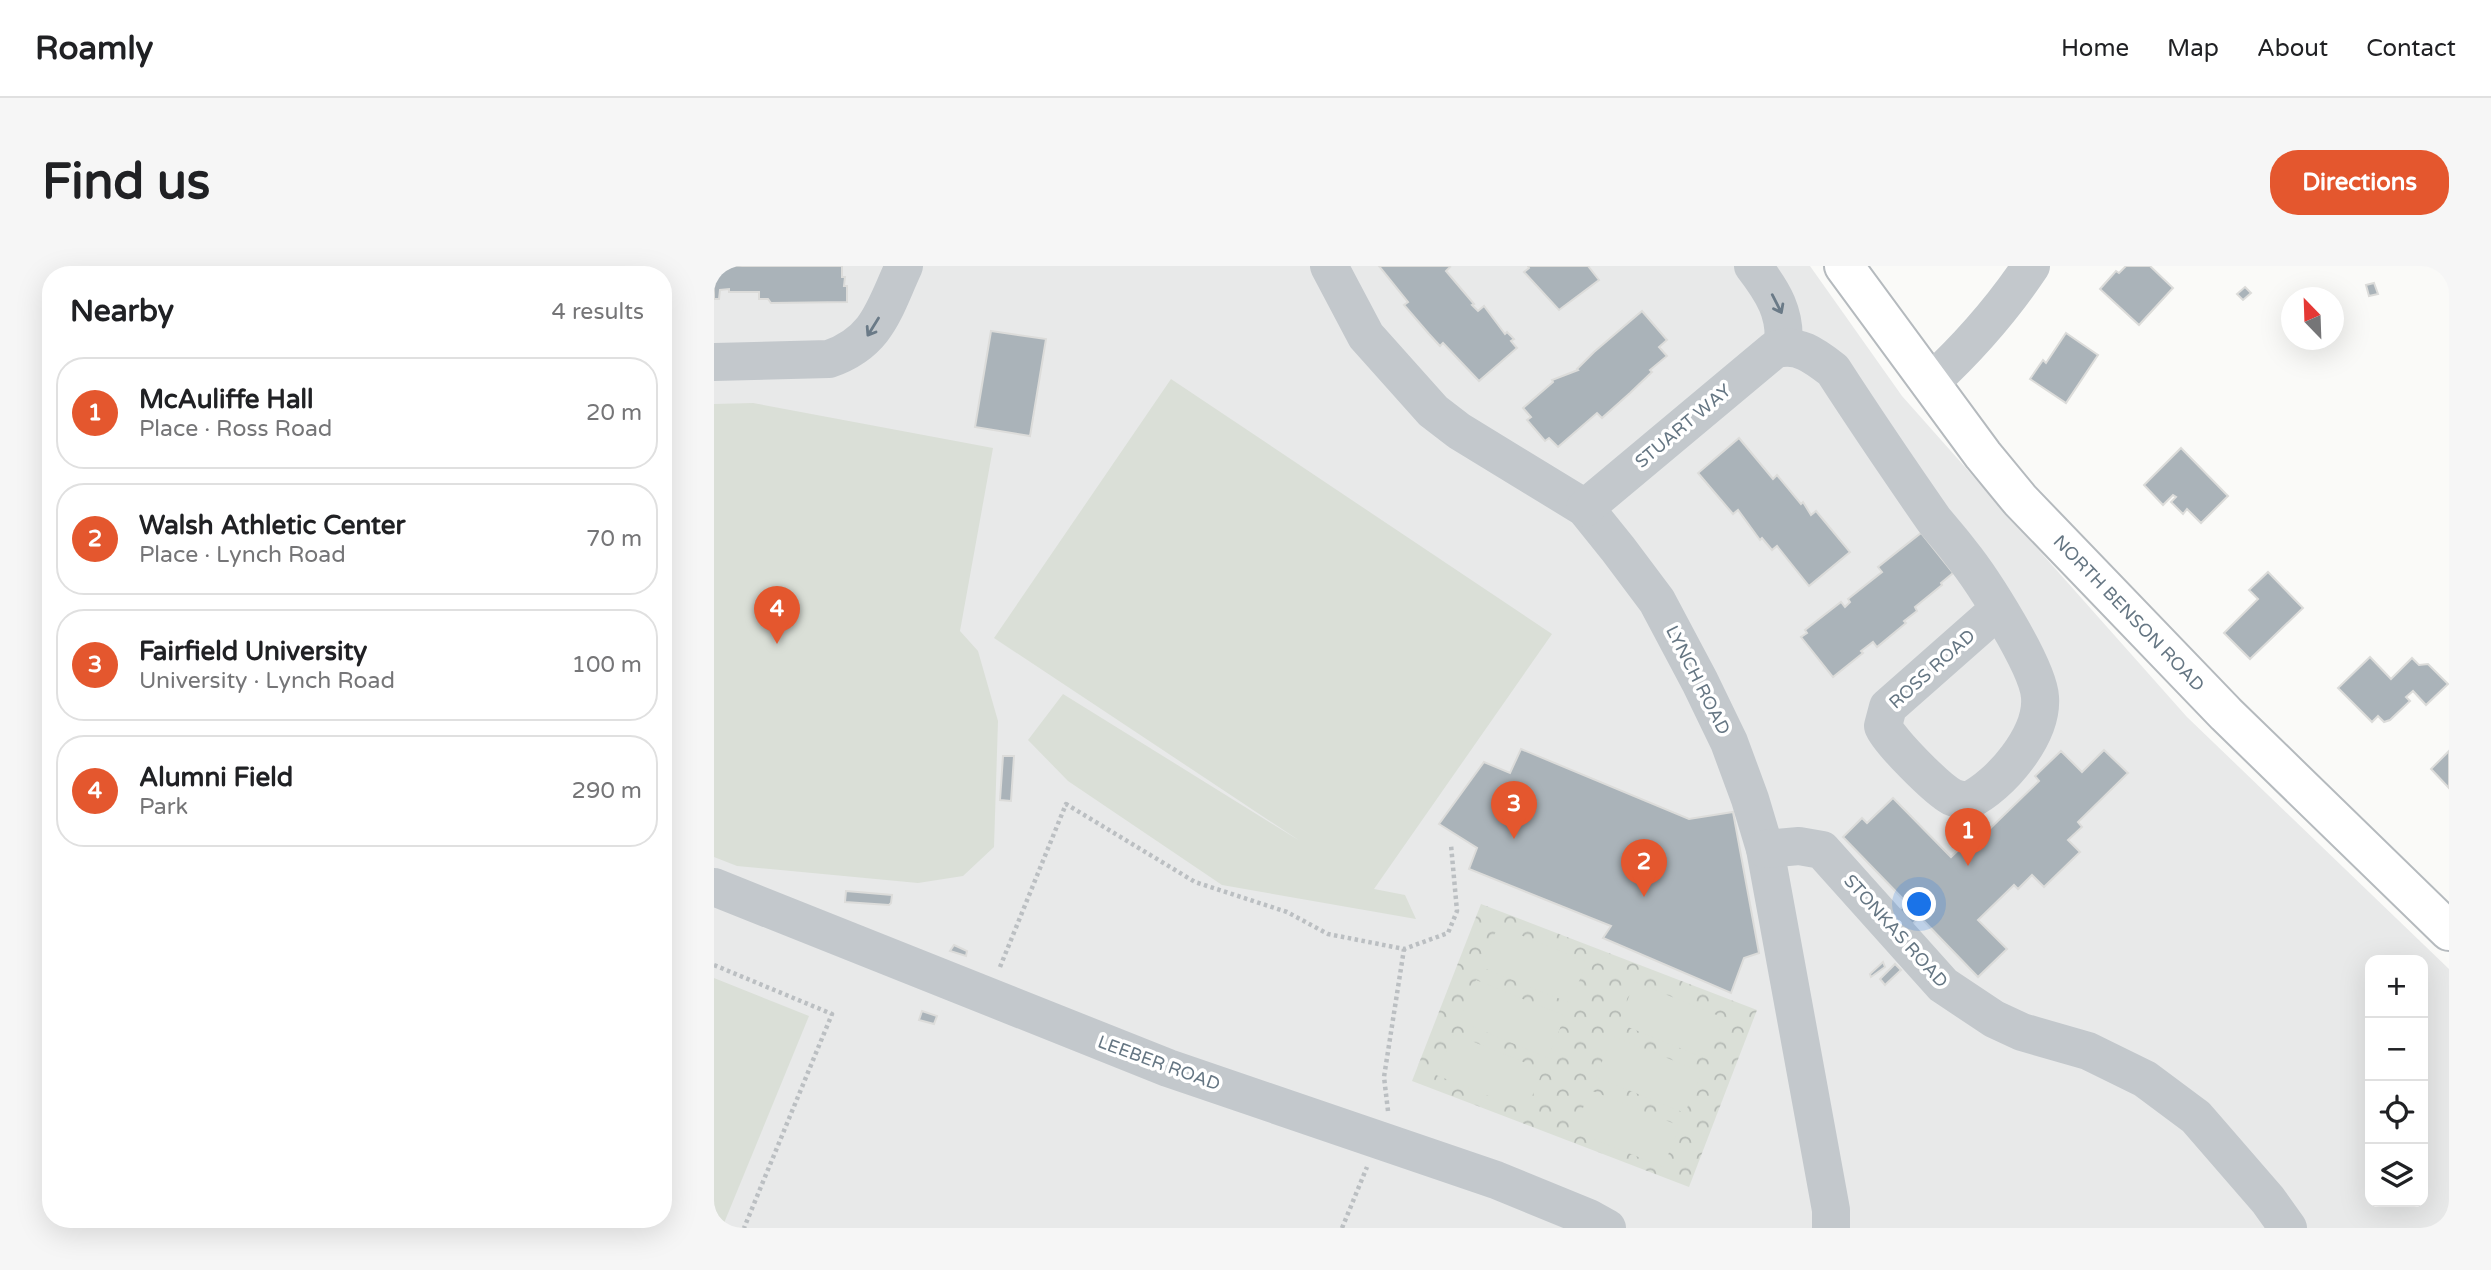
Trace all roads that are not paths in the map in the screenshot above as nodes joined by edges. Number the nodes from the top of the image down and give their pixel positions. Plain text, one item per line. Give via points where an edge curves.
1 (904, 266) edge
2 (1329, 266) edge
3 (1753, 266) edge
4 (1844, 266) edge
5 (2031, 266) edge
6 (1783, 347) junction
7 (714, 362) edge
8 (1930, 383) junction
9 (1585, 508) junction
10 (1998, 610) junction
11 (1765, 849) junction
12 (714, 887) edge
13 (2449, 931) edge
14 (1607, 1228) edge
15 (1831, 1228) edge
16 (2288, 1228) edge

1 -> 7 street via 873,331 847,353 829,359
2 - 9 street, LYNCH ROAD via 1366,336 1433,411
3 -> 6 street via 1782,314
4 - 8 main road, NORTH BENSON ROAD
5 - 8 street via 1993,320
6 - 9 street, STUART WAY
6 - 10 street, ROSS ROAD via 1798,348 1833,370
8 - 13 main road, NORTH BENSON ROAD via 1983,455 2060,543 2226,714
9 - 11 street, LYNCH ROAD via 1657,601 1682,648 1729,742
10 - 10 street, ROSS ROAD via 2036,677 2040,714 1998,781 1968,801 1952,797 1893,743 1883,726 1888,707
11 - 15 street, LYNCH ROAD
11 - 16 street, STONKAS ROAD via 1798,846 1822,850 1951,991 2022,1032 2088,1051 2145,1079 2196,1117
12 - 14 street, LEEBER ROAD via 1168,1068 1496,1180

